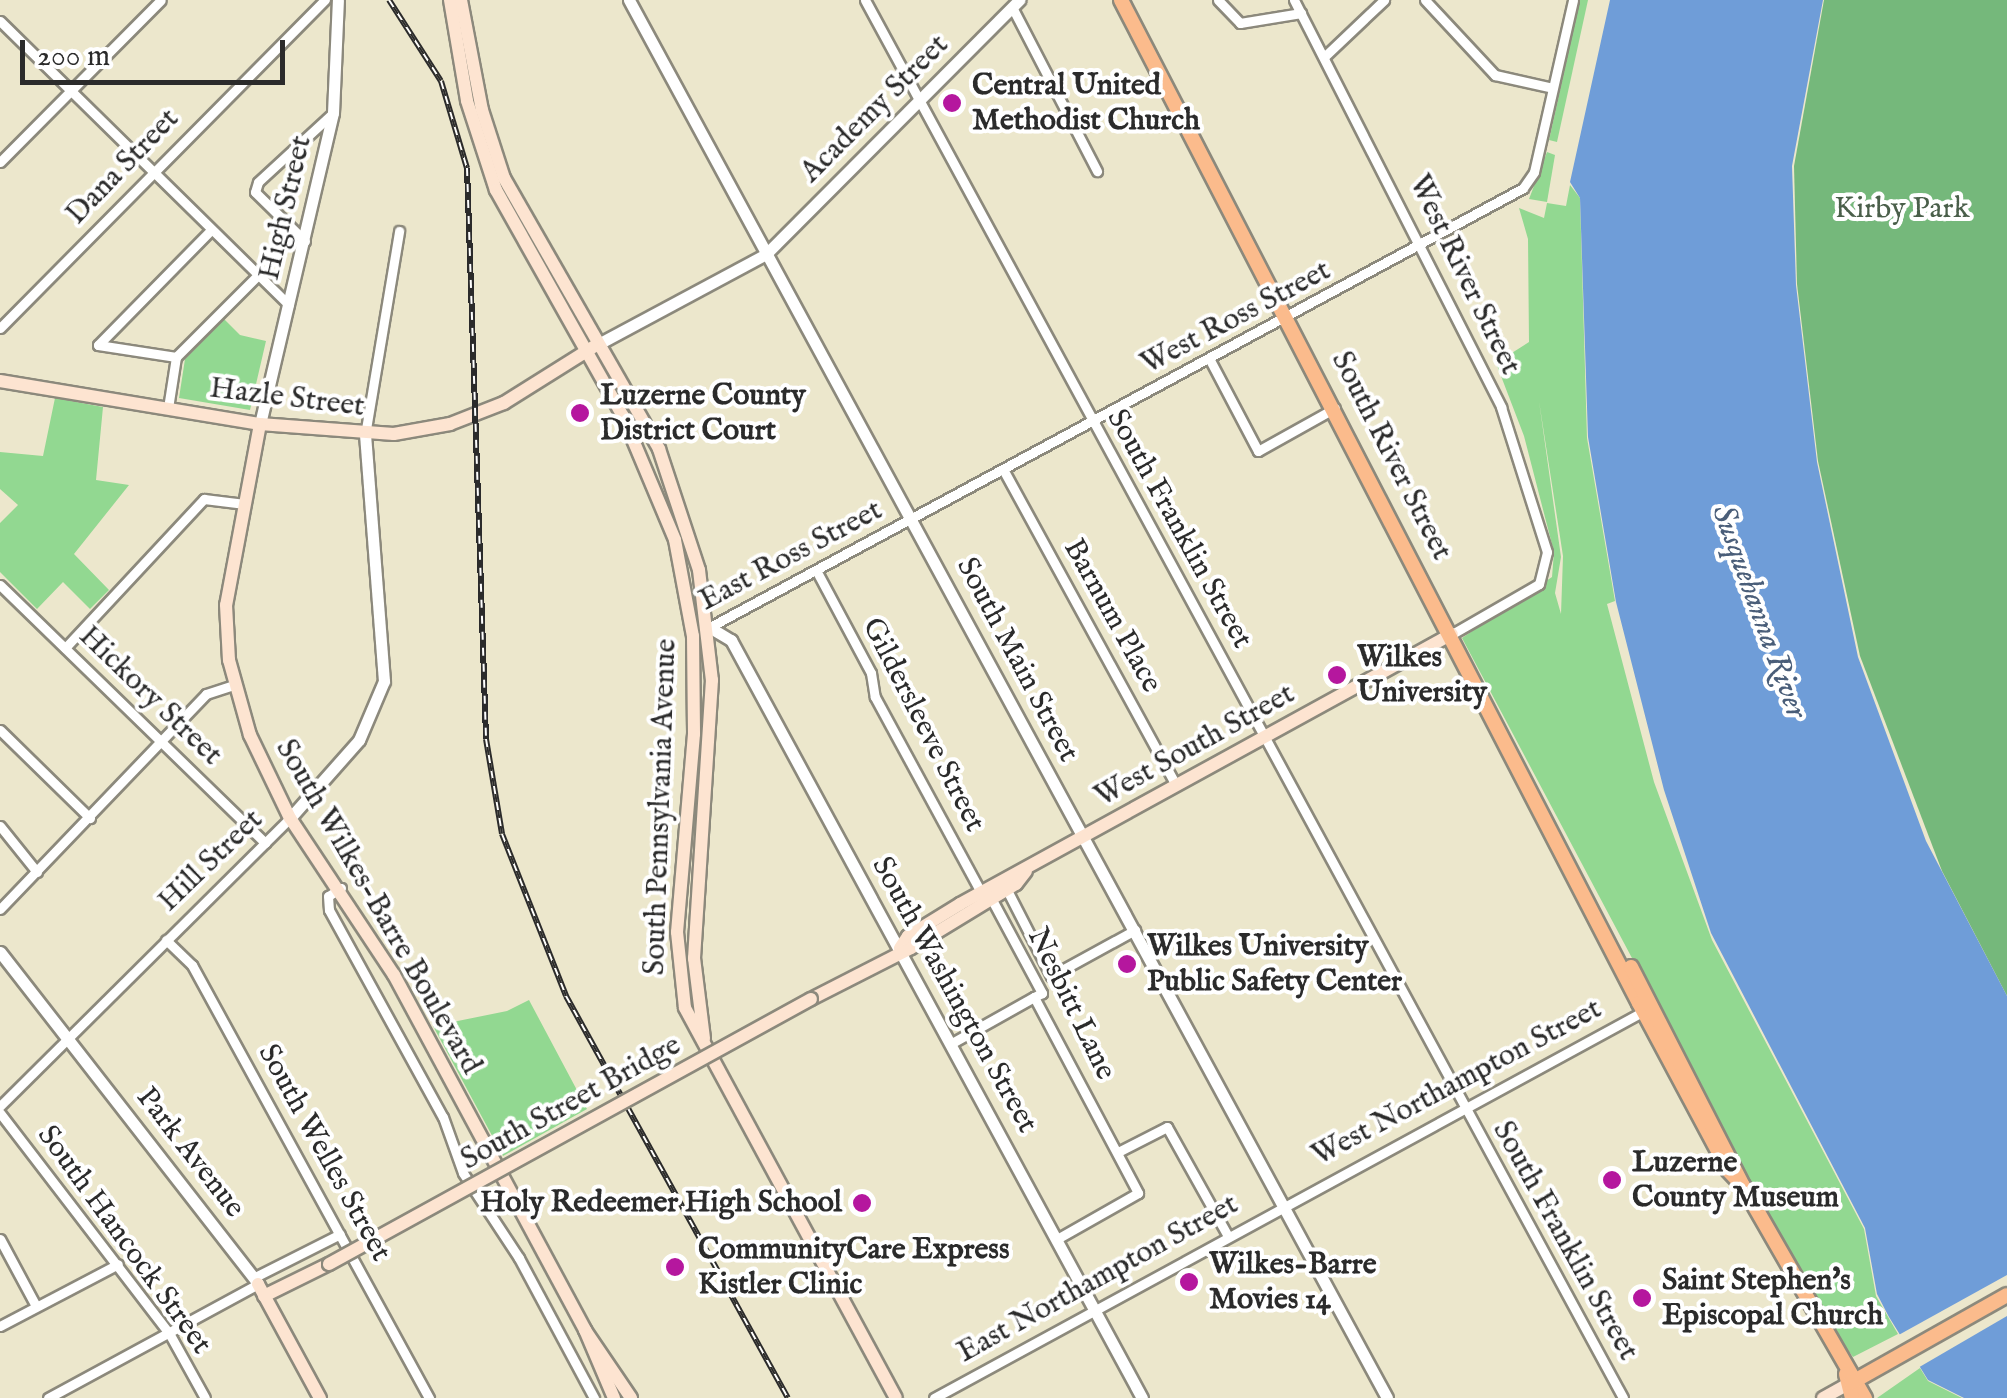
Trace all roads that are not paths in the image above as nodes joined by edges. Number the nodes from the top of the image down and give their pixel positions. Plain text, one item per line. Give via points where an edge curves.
1 (161, 0) edge
2 (325, 0) edge
3 (338, 0) edge
4 (450, 0) edge
5 (461, 0) edge
6 (628, 0) edge
7 (865, 0) edge
8 (1121, 0) edge
9 (1218, 0) edge
10 (1294, 0) edge
11 (1384, 0) edge
12 (1425, 0) edge
13 (1574, 0) edge
14 (1016, 4) edge
15 (1301, 13) junction
16 (0, 20) edge
17 (1324, 56) junction
18 (1554, 88) junction
19 (70, 91) junction
20 (919, 99) junction
21 (333, 113) junction
22 (0, 162) edge
23 (1097, 170) dead end
24 (153, 172) junction
25 (212, 230) junction
26 (399, 231) dead end
27 (305, 241) junction
28 (1423, 243) junction
29 (766, 254) junction
30 (258, 275) junction
31 (289, 305) junction
32 (1290, 318) junction
33 (0, 328) edge
34 (602, 342) junction
35 (588, 350) junction
36 (176, 357) junction
37 (1210, 360) junction
38 (0, 381) edge
39 (168, 408) junction
40 (1335, 408) junction
41 (260, 424) junction
42 (1092, 424) junction
43 (365, 435) junction
44 (1004, 471) junction
45 (242, 504) junction
46 (913, 520) junction
47 (816, 570) junction
48 (1539, 584) joint
49 (0, 585) edge
50 (8, 593) junction
51 (0, 602) edge
52 (708, 628) junction
53 (1452, 634) junction
54 (693, 636) junction
55 (64, 648) junction
56 (234, 686) junction
57 (0, 730) edge
58 (1263, 737) junction
59 (161, 741) junction
60 (1176, 784) junction
61 (90, 818) junction
62 (290, 818) junction
63 (0, 826) edge
64 (1084, 836) junction
65 (265, 843) junction
66 (1028, 869) junction
67 (36, 872) junction
68 (341, 888) junction
69 (1007, 890) junction
70 (986, 896) junction
71 (0, 909) edge
72 (1136, 930) junction
73 (166, 940) junction
74 (900, 948) junction
75 (0, 952) edge
76 (1034, 997) junction
77 (1648, 1009) junction
78 (68, 1038) junction
79 (704, 1041) junction
80 (952, 1043) junction
81 (0, 1109) edge
82 (1464, 1110) junction
83 (1118, 1152) junction
84 (1285, 1204) junction
85 (340, 1234) junction
86 (1228, 1236) junction
87 (0, 1239) edge
88 (1058, 1240) junction
89 (541, 1247) junction
90 (519, 1258) junction
91 (118, 1264) junction
92 (259, 1286) junction
93 (2007, 1295) edge
94 (36, 1306) junction
95 (1095, 1310) junction
96 (0, 1326) edge
97 (586, 1330) junction
98 (169, 1333) junction
99 (1850, 1384) edge
100 (48, 1398) edge
101 (205, 1398) edge
102 (320, 1398) edge
103 (429, 1398) edge
104 (594, 1398) edge
105 (614, 1398) edge
106 (631, 1398) edge
107 (896, 1398) edge
108 (934, 1398) edge
109 (1142, 1398) edge
110 (1387, 1398) edge
111 (1623, 1398) edge
112 (1822, 1398) edge
113 (1865, 1398) edge

1 - 19 street
2 - 24 street, Dana Street
3 - 21 street, High Street
4 - 35 main road, South Pennsylvania Avenue via 467,101 496,190
5 - 34 main road, South Pennsylvania Avenue via 499,166
6 - 29 street, South Main Street
7 - 20 street, South Franklin Street
8 - 32 main road, South River Street
9 - 15 street via 1240,22
10 - 15 street, West River Street
11 - 17 street
12 - 18 street via 1495,75
13 - 18 street, West Ross Street
14 - 20 street, Academy Street
14 - 23 street
15 - 17 street, West River Street
16 - 19 street
17 - 28 street, West River Street
18 - 28 street, West Ross Street via 1534,172 1523,188
19 - 22 street
19 - 24 street
20 - 29 street, Academy Street
20 - 42 street, South Franklin Street
21 - 27 street, High Street
21 - 27 street via 255,192
24 - 25 street
24 - 33 street, Dana Street
25 - 30 street
25 - 36 street via 98,344
26 - 43 street
27 - 31 street, High Street
28 - 32 street, West Ross Street
28 - 48 street, West River Street via 1501,407 1546,552
29 - 34 street, Hazle Street
29 - 46 street, South Main Street
30 - 31 street
30 - 36 street
31 - 41 street, High Street
32 - 37 street, West Ross Street
32 - 40 main road, South River Street
34 - 35 main road, Hazle Street
34 - 52 main road, South Pennsylvania Avenue via 685,518
35 - 43 main road, Hazle Street via 476,415 424,430
35 - 54 main road, South Pennsylvania Avenue via 654,478
36 - 39 street
37 - 40 street via 1258,451
37 - 42 street, West Ross Street
38 - 39 main road, Hazle Street
39 - 41 main road, Hazle Street
40 - 53 main road, South River Street
41 - 43 main road, Hazle Street
41 - 45 main road, South Wilkes-Barre Boulevard
42 - 44 street, West Ross Street
42 - 58 street, South Franklin Street
43 - 62 street, Hill Street via 384,681 359,740
44 - 46 street, West Ross Street
44 - 60 street, Barnum Place
45 - 55 street via 204,499
45 - 56 main road, South Wilkes-Barre Boulevard via 226,605
46 - 47 street, East Ross Street
46 - 64 street, South Main Street
47 - 52 street, East Ross Street
47 - 70 street, Gildersleeve Street via 872,674 875,697
48 - 53 street, West South Street
49 - 50 street, Hickory Street
50 - 51 street
50 - 55 street, Hickory Street
52 - 54 street, East Ross Street
52 - 74 street, South Washington Street via 730,640
52 - 79 main road, South Pennsylvania Avenue via 712,719 694,958
53 - 58 main road, West South Street
53 - 77 main road, South River Street
54 - 79 main road, South Pennsylvania Avenue via 694,734 677,959 685,1008
55 - 59 street, Hickory Street
56 - 59 street via 206,694
56 - 62 main road, South Wilkes-Barre Boulevard
57 - 61 street
58 - 60 main road, West South Street
58 - 82 street, South Franklin Street
59 - 61 street
59 - 65 street, Hickory Street
60 - 64 main road, West South Street
61 - 67 street
62 - 65 street, Hill Street
62 - 68 main road, South Wilkes-Barre Boulevard
63 - 67 street
64 - 66 main road, West South Street
64 - 72 street, South Main Street
65 - 73 street, Hill Street
66 - 69 main road
66 - 70 main road
67 - 71 street
68 - 89 main road, South Wilkes-Barre Boulevard
68 - 90 street via 328,896 330,910 443,1117 463,1172
69 - 70 main road
69 - 72 street via 1051,976
70 - 74 main road, South Street Bridge via 911,948
70 - 76 street, Nesbitt Lane via 1042,993
72 - 84 street, South Main Street
73 - 78 street, Hill Street
73 - 85 street, South Welles Street via 192,966
74 - 80 street, South Washington Street
74 - 92 main road, South Street Bridge, bridge via 330,1264
75 - 78 street, Park Avenue
76 - 80 street
76 - 83 street, Nesbitt Lane
77 - 82 street, West Northampton Street
77 - 99 main road, South River Street via 1728,1170 1744,1186
78 - 81 street, Hill Street
78 - 92 street, Park Avenue
79 - 107 main road, South Pennsylvania Avenue
80 - 88 street, South Washington Street
81 - 91 street, South Hancock Street
82 - 84 street, West Northampton Street
82 - 111 street, South Franklin Street
83 - 86 street via 1167,1127
83 - 88 street, Nesbitt Lane via 1138,1193
84 - 86 street, East Northampton Street
84 - 110 street, South Main Street
85 - 92 street
85 - 103 street, South Welles Street
86 - 95 street, East Northampton Street
87 - 94 street
88 - 95 street, South Washington Street
89 - 90 street
89 - 97 main road, South Wilkes-Barre Boulevard
90 - 104 street
91 - 94 street
91 - 98 street, South Hancock Street
92 - 98 street
92 - 102 main road, Park Avenue
93 - 99 main road
94 - 96 street
95 - 108 street, East Northampton Street
95 - 109 street, South Washington Street
97 - 105 main road, South Wilkes-Barre Boulevard
97 - 106 main road, South Wilkes-Barre Boulevard
98 - 100 street
98 - 101 street, South Hancock Street
99 - 112 main road
99 - 113 main road, South River Street

